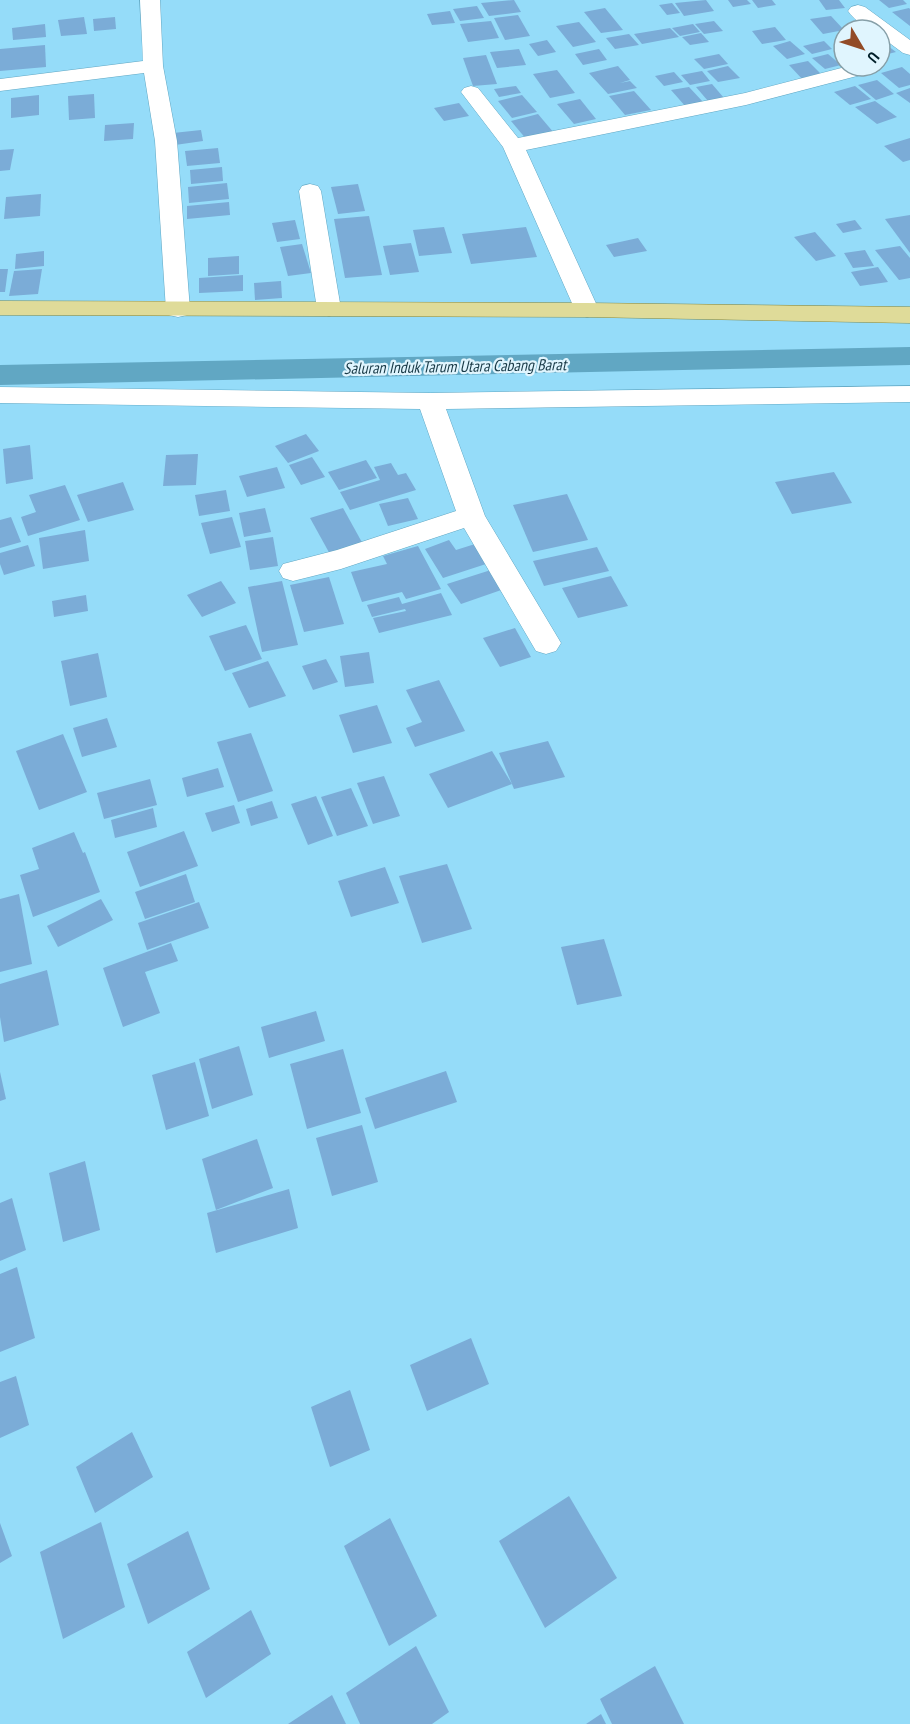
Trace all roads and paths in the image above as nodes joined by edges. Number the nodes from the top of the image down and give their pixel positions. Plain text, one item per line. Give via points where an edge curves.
1 (150, 0) edge
2 (858, 11) dead end
3 (896, 60) edge
4 (153, 66) junction
5 (0, 85) edge
6 (471, 92) dead end
7 (513, 146) junction
8 (310, 191) dead end
9 (0, 308) edge
10 (329, 309) junction
11 (178, 310) junction
12 (587, 310) junction
13 (910, 315) edge
14 (910, 394) edge
15 (0, 395) edge
16 (430, 401) junction
17 (471, 516) junction
18 (293, 571) dead end
19 (546, 643) dead end

1 - 4 street
2 - 3 street
3 - 7 street via 746,99
4 - 5 street
4 - 11 street via 166,141
6 - 7 street
7 - 12 street
8 - 10 street
9 - 11 main road
10 - 11 main road
10 - 12 main road
12 - 13 main road
14 - 16 street
15 - 16 street
16 - 17 street
17 - 18 street
17 - 19 street

